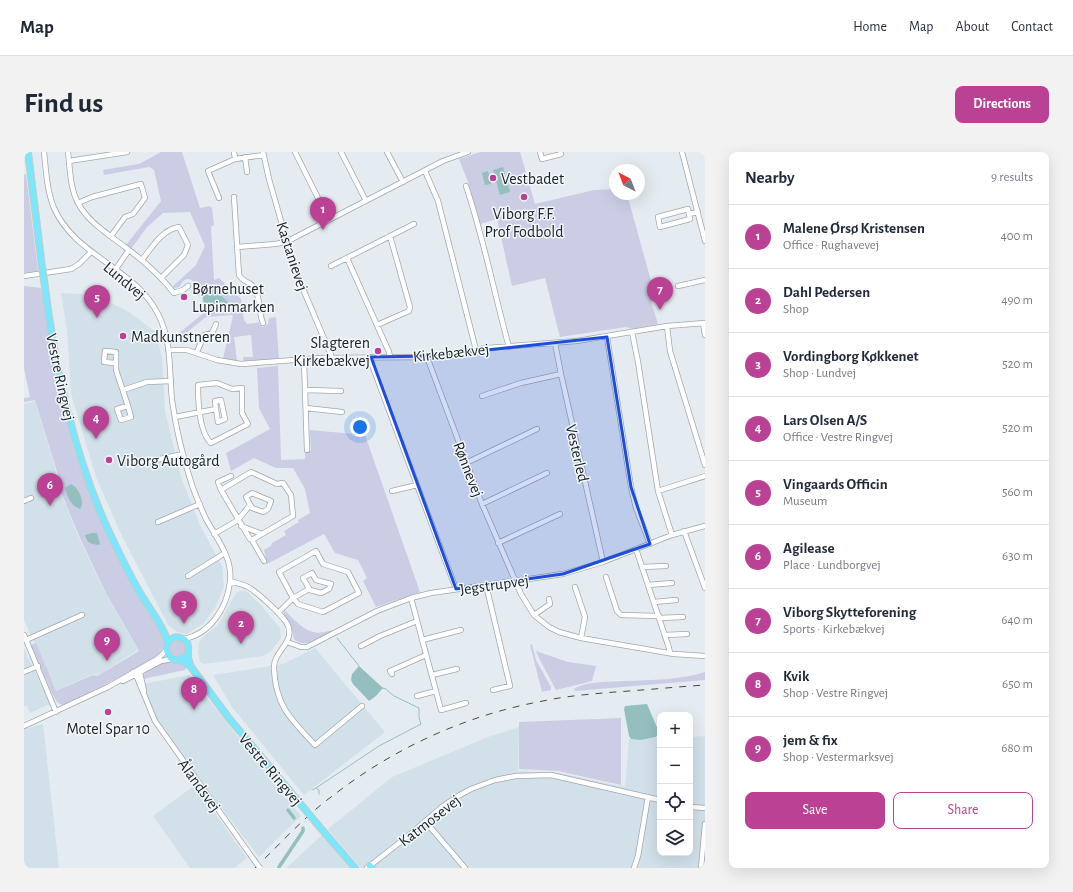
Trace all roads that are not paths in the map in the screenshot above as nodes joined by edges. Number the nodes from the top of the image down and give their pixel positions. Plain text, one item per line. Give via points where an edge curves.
1 (28, 152) edge
2 (44, 152) edge
3 (68, 152) edge
4 (127, 152) edge
5 (234, 152) edge
6 (296, 152) edge
7 (341, 152) edge
8 (387, 152) edge
9 (468, 152) edge
10 (540, 152) edge
11 (682, 152) edge
12 (264, 153) edge
13 (561, 154) dead end
14 (245, 157) junction
15 (235, 159) junction
16 (69, 162) junction
17 (425, 171) junction
18 (247, 172) dead end
19 (403, 182) junction
20 (466, 186) dead end
21 (234, 197) dead end
22 (219, 198) dead end
23 (366, 201) junction
24 (78, 203) junction
25 (698, 212) junction
26 (689, 214) junction
27 (329, 220) junction
28 (414, 224) dead end
29 (111, 236) junction
30 (390, 236) junction
31 (705, 241) edge
32 (286, 242) junction
33 (237, 247) junction
34 (130, 250) junction
35 (91, 252) junction
36 (347, 258) junction
37 (142, 260) junction
38 (331, 266) dead end
39 (115, 270) junction
40 (24, 276) edge
41 (162, 277) junction
42 (705, 280) edge
43 (188, 286) dead end
44 (678, 286) dead end
45 (262, 322) dead end
46 (704, 323) edge
47 (216, 324) dead end
48 (377, 325) junction
49 (667, 326) junction
50 (632, 332) junction
51 (705, 335) edge
52 (607, 337) junction
53 (555, 343) junction
54 (509, 347) junction
55 (168, 350) junction
56 (476, 350) junction
57 (197, 352) junction
58 (371, 357) junction
59 (390, 357) junction
60 (427, 357) junction
61 (331, 358) junction
62 (304, 360) junction
63 (115, 363) dead end
64 (561, 374) junction
65 (171, 381) junction
66 (122, 390) junction
67 (306, 390) junction
68 (342, 391) dead end
69 (482, 396) dead end
70 (128, 406) dead end
71 (306, 408) junction
72 (216, 409) dead end
73 (342, 412) dead end
74 (200, 413) junction
75 (175, 417) junction
76 (537, 429) dead end
77 (307, 450) dead end
78 (183, 454) junction
79 (466, 463) junction
80 (137, 464) dead end
81 (705, 465) edge
82 (547, 473) dead end
83 (231, 476) dead end
84 (705, 476) edge
85 (417, 485) junction
86 (221, 490) junction
87 (392, 491) dead end
88 (658, 491) junction
89 (31, 498) dead end
90 (24, 501) edge
91 (200, 504) junction
92 (482, 504) junction
93 (250, 505) junction
94 (560, 514) dead end
95 (238, 520) junction
96 (158, 522) dead end
97 (241, 526) junction
98 (705, 526) edge
99 (684, 531) junction
100 (214, 534) junction
101 (262, 534) junction
102 (672, 535) junction
103 (252, 540) junction
104 (498, 543) junction
105 (650, 544) junction
106 (636, 549) junction
107 (225, 553) junction
108 (264, 561) dead end
109 (603, 562) junction
110 (666, 566) dead end
111 (642, 567) junction
112 (188, 576) dead end
113 (606, 577) dead end
114 (230, 581) junction
115 (515, 581) junction
116 (672, 583) dead end
117 (486, 585) junction
118 (648, 585) junction
119 (575, 587) dead end
120 (705, 588) edge
121 (310, 589) junction
122 (456, 589) junction
123 (293, 598) junction
124 (411, 598) junction
125 (549, 599) dead end
126 (676, 600) dead end
127 (654, 602) junction
128 (278, 613) junction
129 (82, 615) dead end
130 (534, 615) junction
131 (659, 617) junction
132 (683, 617) dead end
133 (417, 620) junction
134 (164, 630) junction
135 (461, 630) dead end
136 (687, 634) dead end
137 (197, 635) junction
138 (665, 635) junction
139 (25, 638) edge
140 (176, 638) junction
141 (581, 638) junction
142 (184, 639) junction
143 (422, 640) junction
144 (288, 642) junction
145 (167, 646) junction
146 (361, 646) dead end
147 (189, 647) junction
148 (670, 653) junction
149 (188, 654) junction
150 (426, 655) junction
151 (705, 656) edge
152 (172, 659) junction
153 (181, 660) junction
154 (38, 666) junction
155 (191, 667) junction
156 (457, 669) dead end
157 (24, 672) edge
158 (137, 672) junction
159 (392, 674) dead end
160 (432, 675) junction
161 (493, 690) dead end
162 (436, 691) junction
163 (417, 696) dead end
164 (466, 703) dead end
165 (362, 706) dead end
166 (56, 712) junction
167 (24, 726) edge
168 (648, 797) junction
169 (657, 799) edge
170 (693, 807) edge
171 (705, 808) edge
172 (425, 821) junction
173 (705, 824) edge
174 (369, 867) edge
175 (261, 868) edge
176 (355, 868) edge
177 (465, 868) edge
178 (634, 868) edge
179 (701, 868) edge

1 - 134 main road, Vestre Ringvej, bridge via 54,352 75,439 105,522 128,571
2 - 35 street, Lundvej via 49,194 54,207 66,230
3 - 16 street
4 - 16 street
5 - 15 street
6 - 27 street
7 - 23 street
8 - 19 street
9 - 17 street
10 - 13 street via 542,159
11 - 25 street
12 - 14 street
12 - 32 street, Kastanievej
14 - 15 street
14 - 18 street
15 - 22 street via 208,171
16 - 24 street via 72,188
17 - 19 street
17 - 56 street via 438,201
19 - 23 street
20 - 54 street via 479,225
21 - 33 street
23 - 27 street
24 - 29 street via 85,214
24 - 29 street via 141,184 145,198 133,214 125,217
25 - 26 street
25 - 31 street
26 - 26 street via 690,219 660,227 658,217 688,209
27 - 32 street
28 - 30 street
29 - 34 street
30 - 36 street
30 - 48 street via 410,307 409,311
32 - 33 street
32 - 61 street, Kastanievej via 294,270
33 - 45 street via 238,275 253,286 260,302
34 - 37 street
34 - 39 street
35 - 39 street, Lundvej
35 - 40 street via 80,264 71,269
36 - 38 street
36 - 48 street
37 - 41 street
37 - 41 street via 153,245 172,228 179,227 188,245 184,255
39 - 55 street, Lundvej via 139,288 153,306 163,325
41 - 43 street via 174,293
42 - 44 street
46 - 49 street, Kirkebækvej
46 - 51 street
47 - 57 street via 212,333 204,335
48 - 59 street
49 - 50 street, Kirkebækvej
49 - 81 street via 670,351
50 - 52 street, Kirkebækvej
50 - 88 street
52 - 53 street, Kirkebækvej
52 - 105 street via 631,487
53 - 54 street, Kirkebækvej
53 - 64 street, Vesterled
54 - 56 street, Kirkebækvej
55 - 57 street, Kirkebækvej
55 - 65 street, Lundvej
56 - 60 street, Kirkebækvej
57 - 62 street, Kirkebækvej via 217,360 241,364
58 - 59 street, Kirkebækvej
58 - 61 street, Kirkebækvej
58 - 85 street
59 - 60 street, Kirkebækvej
60 - 79 street, Rønnevej
61 - 62 street, Kirkebækvej
62 - 67 street
63 - 66 street
64 - 69 street via 521,382
64 - 109 street, Vesterled
65 - 66 street via 147,382
65 - 75 street, Lundvej
66 - 70 street
67 - 68 street
67 - 71 street
71 - 73 street
71 - 77 street
72 - 74 street
74 - 74 street via 204,434 211,443 248,424 242,413 242,388 232,389 217,383 198,385
74 - 75 street
75 - 78 street, Lundvej
76 - 79 street
78 - 80 street
78 - 91 street, Lundvej
79 - 92 street, Rønnevej
82 - 92 street
83 - 86 street via 218,482
84 - 88 street
85 - 87 street
85 - 122 street
86 - 95 street
86 - 101 street via 251,472 277,484 283,483 290,495 293,516
88 - 102 street
89 - 90 street
91 - 96 street
91 - 100 street, Lundvej
92 - 104 street, Rønnevej
93 - 93 street via 263,512 268,509 271,501 252,493 246,497
93 - 95 street
94 - 104 street
95 - 97 street
95 - 100 street
97 - 101 street
97 - 103 street
98 - 99 street, Jegstrupvej
99 - 102 street, Jegstrupvej
99 - 120 street
100 - 107 street, Lundvej
101 - 103 street
102 - 105 street, Jegstrupvej
103 - 108 street
104 - 115 street, Rønnevej
105 - 106 street, Jegstrupvej
106 - 109 street, Jegstrupvej
106 - 111 street
107 - 112 street
107 - 114 street, Lundvej
109 - 115 street, Jegstrupvej via 563,574
110 - 111 street
111 - 118 street
113 - 131 street via 617,611 622,615
114 - 128 street via 247,586
114 - 137 street, Lundvej via 222,609 209,626
115 - 117 street, Jegstrupvej
115 - 130 street, Rønnevej
116 - 118 street
117 - 122 street, Jegstrupvej
117 - 161 street via 510,686
118 - 127 street
119 - 141 street via 585,617
121 - 121 street via 321,593 329,589 331,584 316,580 312,573 303,578
121 - 123 street
122 - 124 street, Jegstrupvej
123 - 123 street via 279,572 316,552 323,564 348,572 360,593 323,612 298,604
123 - 128 street
124 - 133 street
124 - 144 street, Jegstrupvej via 377,611 307,647
125 - 130 street via 550,604
126 - 127 street
127 - 131 street
128 - 144 street via 289,627
129 - 139 street
130 - 141 street, Rønnevej via 559,632
131 - 132 street
131 - 138 street
133 - 143 street
133 - 146 street
134 - 140 main road, Vestre Ringvej
134 - 145 main road, Vestre Ringvej
135 - 143 street
136 - 138 street
137 - 142 street, Lundvej
137 - 147 street, Lundvej
138 - 148 street
139 - 154 street
140 - 142 main road
140 - 145 main road
141 - 148 street, Rønnevej
142 - 147 main road
143 - 150 street
144 - 165 street via 275,660 279,696 287,715 315,745
145 - 152 main road via 168,655
145 - 158 street via 157,659
147 - 149 main road
148 - 151 street, Rønnevej
149 - 153 main road
149 - 155 main road, Vestre Ringvej
150 - 159 street via 390,671
150 - 160 street
152 - 153 main road
152 - 158 street
153 - 155 main road, Vestre Ringvej
154 - 157 street
154 - 166 street
155 - 176 main road, Vestre Ringvej, bridge via 228,717
156 - 160 street
158 - 166 street
158 - 175 street, Ålandsvej, bridge via 155,721
160 - 162 street
162 - 163 street
162 - 164 street via 441,710
166 - 167 street
168 - 169 street, Katmosevej
168 - 172 street, Katmosevej via 551,775 516,776 471,789 443,806
168 - 178 street
170 - 171 street
172 - 174 street, Katmosevej
172 - 177 street
173 - 179 street

